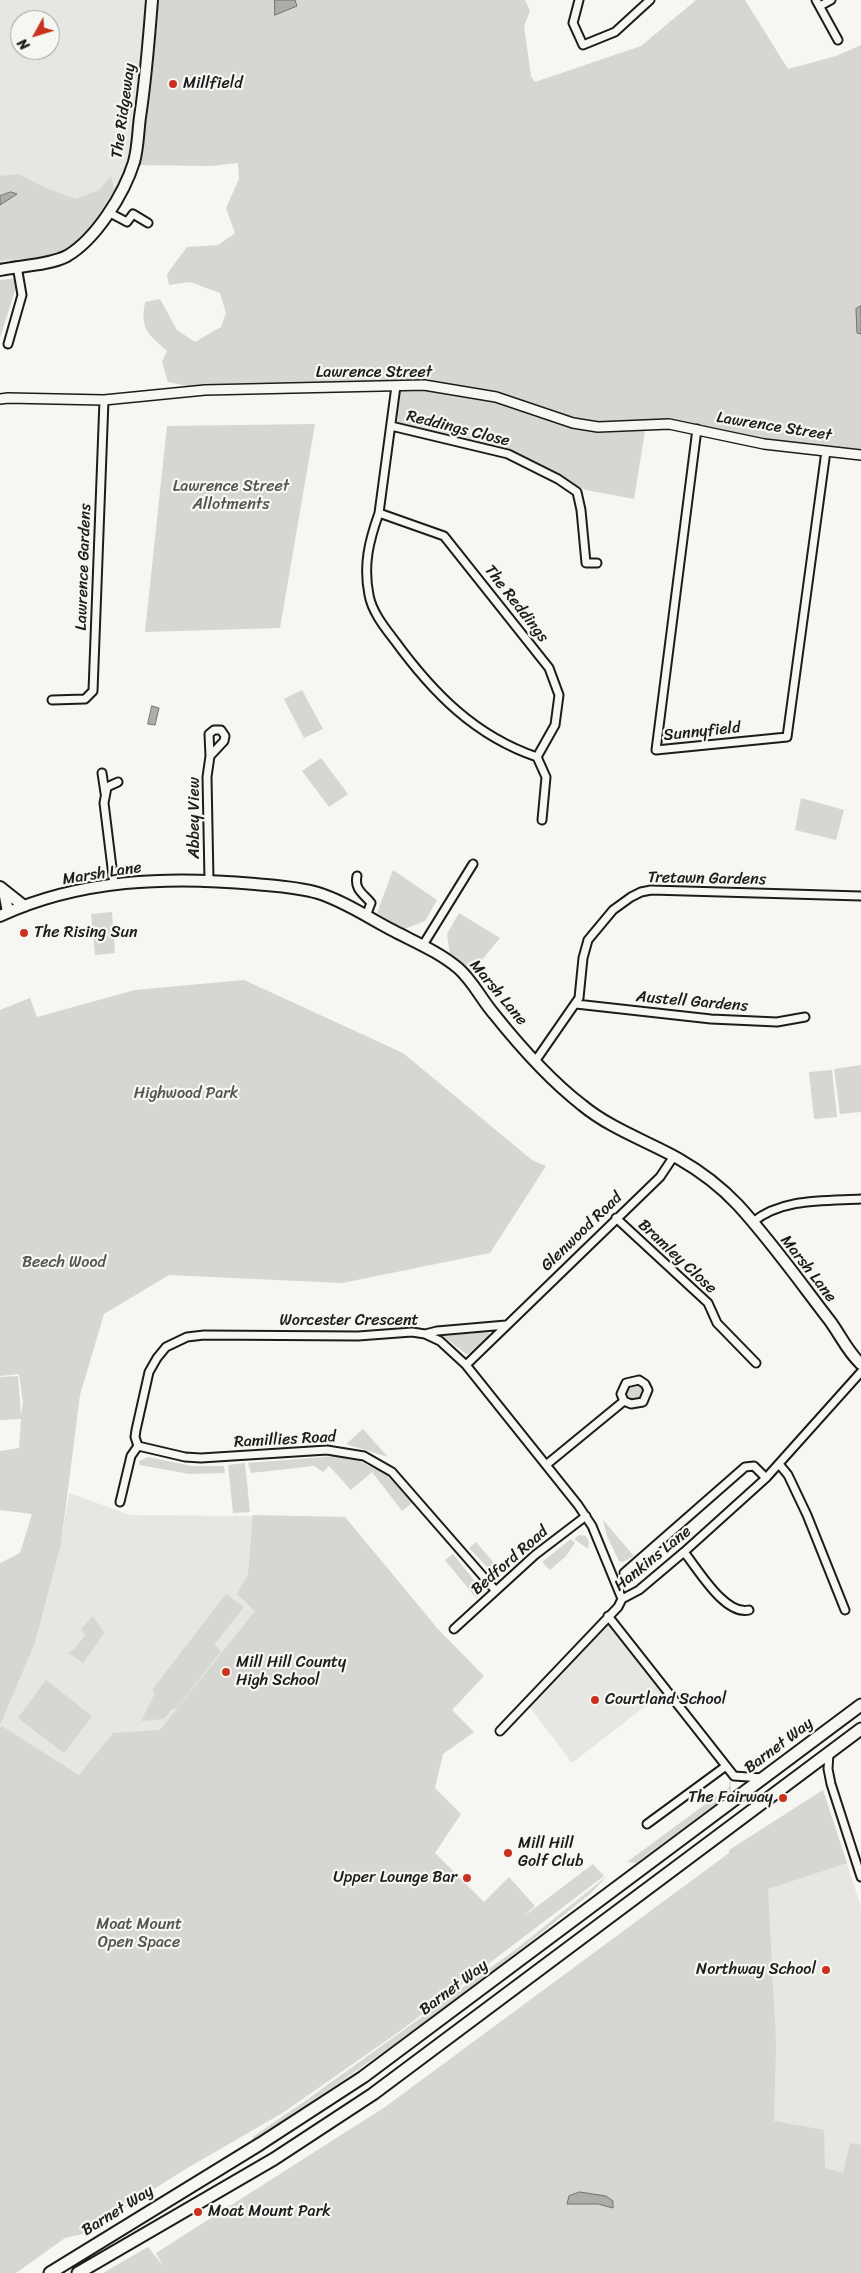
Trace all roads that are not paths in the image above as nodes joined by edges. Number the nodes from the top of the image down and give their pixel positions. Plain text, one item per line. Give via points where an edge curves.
1 (152, 0) edge
2 (579, 0) edge
3 (650, 0) edge
4 (831, 0) edge
5 (818, 3) edge
6 (838, 40) dead end
7 (108, 212) junction
8 (148, 223) dead end
9 (17, 266) junction
10 (0, 270) edge
11 (8, 344) dead end
12 (396, 386) junction
13 (0, 399) edge
14 (104, 400) junction
15 (391, 426) junction
16 (697, 429) junction
17 (826, 451) junction
18 (861, 455) edge
19 (379, 513) junction
20 (597, 563) dead end
21 (52, 700) dead end
22 (210, 756) dead end
23 (537, 757) junction
24 (102, 773) dead end
25 (118, 782) dead end
26 (105, 794) junction
27 (542, 820) dead end
28 (473, 864) dead end
29 (357, 876) dead end
30 (208, 880) junction
31 (114, 884) junction
32 (2, 889) edge
33 (861, 896) edge
34 (24, 906) junction
35 (4, 914) edge
36 (366, 916) junction
37 (423, 946) junction
38 (576, 1004) junction
39 (805, 1017) dead end
40 (536, 1060) junction
41 (674, 1156) junction
42 (861, 1199) edge
43 (616, 1218) junction
44 (753, 1222) junction
45 (506, 1325) junction
46 (425, 1334) junction
47 (756, 1363) dead end
48 (861, 1364) edge
49 (466, 1365) junction
50 (861, 1372) edge
51 (624, 1401) dead end
52 (138, 1446) junction
53 (779, 1464) junction
54 (546, 1465) junction
55 (766, 1478) junction
56 (120, 1502) dead end
57 (586, 1516) junction
58 (684, 1552) junction
59 (624, 1573) dead end
60 (495, 1590) junction
61 (622, 1599) junction
62 (749, 1610) dead end
63 (845, 1610) dead end
64 (608, 1616) junction
65 (454, 1629) dead end
66 (861, 1705) edge
67 (861, 1729) edge
68 (500, 1731) dead end
69 (829, 1753) junction
70 (726, 1766) junction
71 (762, 1778) junction
72 (646, 1824) dead end
73 (860, 1868) edge
74 (861, 1877) edge
75 (50, 2273) edge
76 (78, 2273) edge

1 - 7 main road, The Ridgeway via 146,79 134,160 128,179
2 - 3 street via 572,23 583,45 615,32
4 - 5 street
5 - 6 street
7 - 8 street via 127,222 133,214
7 - 9 main road, The Ridgeway via 100,226 68,255
9 - 10 main road, The Ridgeway
9 - 11 street via 22,295
12 - 14 street, Lawrence Street via 205,390
12 - 15 street
12 - 16 street, Lawrence Street via 424,385 496,397 574,423 598,427 668,424
13 - 14 street, Lawrence Street
14 - 21 street, Lawrence Gardens via 93,691 86,700
15 - 19 street
15 - 20 street, Reddings Close via 508,454 558,479 577,492 582,510 586,563
16 - 17 street, Lawrence Street via 764,444
16 - 17 street, Sunnyfield via 656,750 787,737
17 - 18 street, Lawrence Street
19 - 23 street via 369,541 366,569 369,597 382,624 415,669 447,704 510,748
19 - 23 street, The Reddings via 444,536 549,668 559,695 555,725
22 - 30 street, Abbey View via 207,777
23 - 27 street via 546,777
24 - 26 street
25 - 26 street via 111,784
26 - 31 street
28 - 37 street
29 - 36 street via 358,889 370,903
30 - 31 main road, Marsh Lane
30 - 36 main road, Marsh Lane via 315,892
31 - 34 main road, Marsh Lane
32 - 34 main road
32 - 35 main road
33 - 38 street, Tretawn Gardens via 641,892 613,910 588,940
34 - 35 main road, Marsh Lane
36 - 37 main road, Marsh Lane
37 - 40 main road, Marsh Lane via 469,979 494,1014
38 - 39 street, Austell Gardens via 710,1019 778,1022
38 - 40 street, Tretawn Gardens
40 - 41 main road, Marsh Lane via 581,1105 605,1122
41 - 43 street, Glenwood Road via 660,1177
41 - 44 main road, Marsh Lane via 725,1193
42 - 44 street via 786,1205
43 - 45 street, Glenwood Road
43 - 47 street, Bramley Close via 708,1303 717,1323
44 - 48 main road, Marsh Lane via 833,1325 850,1354
45 - 46 street
45 - 49 street, Glenwood Road
46 - 49 street, Worcester Crescent via 446,1345
46 - 52 street, Worcester Crescent via 187,1337 166,1347 149,1372 136,1430
49 - 54 street, Worcester Crescent
50 - 53 street, Hankins Lane
51 - 54 street
52 - 56 street via 131,1456
52 - 60 street, Ramillies Road via 201,1458 327,1450 364,1456 392,1472
53 - 55 street, Hankins Lane
53 - 63 street via 788,1475 807,1515
54 - 57 street, Worcester Crescent
55 - 58 street, Hankins Lane
55 - 59 street, Hankins Lane via 754,1466 745,1467
57 - 60 street, Bedford Road
57 - 61 street, Worcester Crescent
58 - 61 street, Hankins Lane via 639,1590
58 - 62 street via 725,1602 737,1610
60 - 65 street, Bedford Road
61 - 64 street, Hankins Lane
64 - 68 street, Hankins Lane
64 - 70 street
66 - 71 highway, Barnet Way
67 - 69 highway, Barnet Way
69 - 73 street via 831,1784
69 - 76 highway, Barnet Way via 373,2094 274,2159
70 - 71 street via 734,1776
70 - 72 street, Barnet Way
71 - 75 highway, Barnet Way via 362,2077
73 - 74 street

